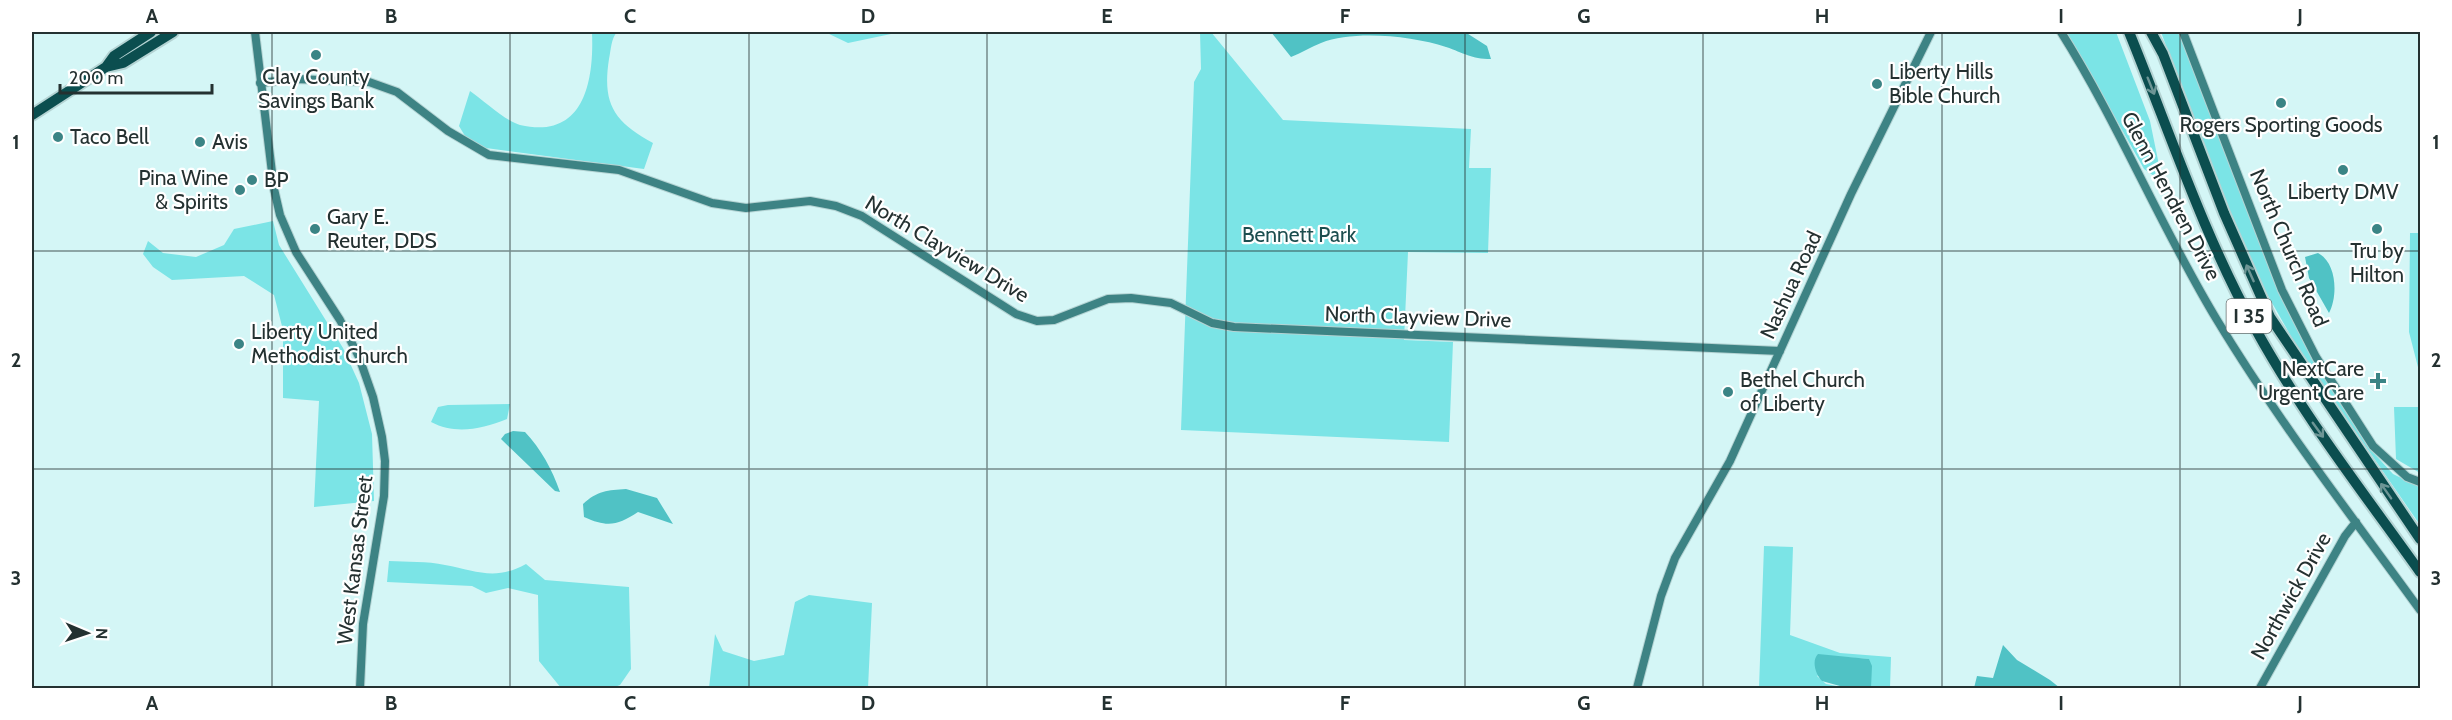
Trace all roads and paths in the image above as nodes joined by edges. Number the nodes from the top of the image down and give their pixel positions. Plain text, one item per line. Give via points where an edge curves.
1 (151, 32) edge
2 (173, 32) edge
3 (255, 32) edge
4 (1931, 32) edge
5 (2061, 32) edge
6 (2124, 32) edge
7 (2129, 32) edge
8 (2151, 32) edge
9 (2158, 32) edge
10 (2183, 32) edge
11 (2138, 53) junction
12 (2163, 54) junction
13 (106, 67) junction
14 (260, 83) junction
15 (32, 116) edge
16 (1780, 351) junction
17 (2421, 482) edge
18 (2356, 522) junction
19 (2421, 539) edge
20 (2421, 572) edge
21 (2421, 610) edge
22 (360, 688) edge
23 (1637, 688) edge
24 (2260, 688) edge

1 - 13 highway via 118,53
2 - 13 highway via 123,63
3 - 14 street, West Kansas Street
4 - 16 street, Nashua Road
5 - 18 street, Glenn Hendren Drive via 2217,319 2271,404
6 - 11 highway
7 - 11 highway, I 35
8 - 12 highway, I 35
9 - 12 highway
10 - 17 street, North Church Road via 2282,290 2316,357 2373,446 2407,477
11 -> 20 highway, I 35 via 2209,233 2254,327 2305,413
19 -> 12 highway, I 35 via 2270,318 2224,213
13 - 15 highway
14 - 16 street, North Clayview Drive via 295,79 369,82 397,92 489,155 619,170 711,203 746,208 810,201 836,206 862,216 1016,314 1037,321 1054,320 1108,299 1131,298 1171,303 1212,323 1233,327
14 - 22 street, West Kansas Street via 274,189 284,225 300,260 356,351 380,427 385,461 384,496 363,624
16 - 23 street, Nashua Road via 1730,461 1675,558
18 - 21 street, Glenn Hendren Drive
18 - 24 street, Northwick Drive

